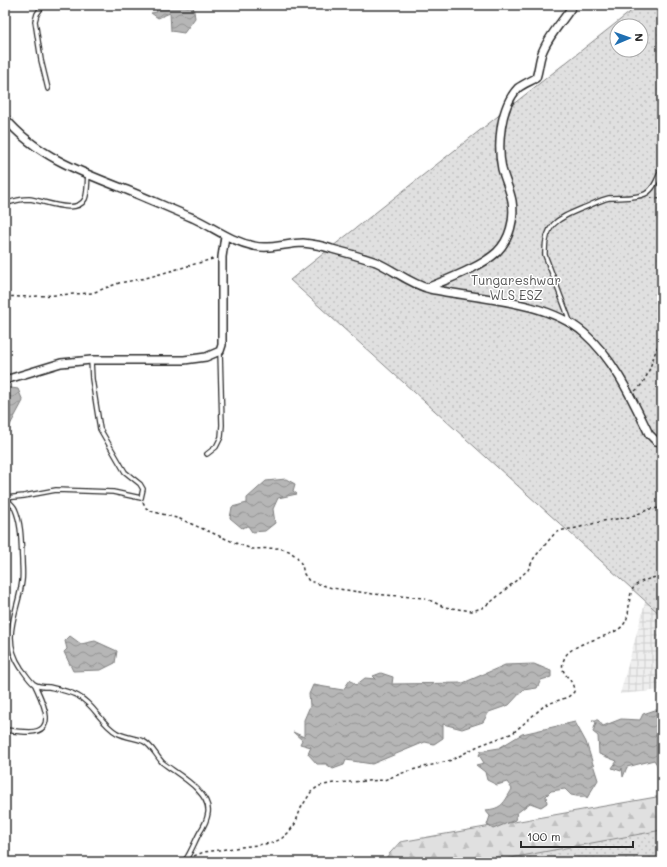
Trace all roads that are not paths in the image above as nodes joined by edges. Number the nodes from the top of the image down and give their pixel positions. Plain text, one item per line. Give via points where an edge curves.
1 (43, 5) edge
2 (573, 5) edge
3 (48, 89) dead end
4 (5, 118) edge
5 (662, 166) edge
6 (88, 174) junction
7 (5, 204) edge
8 (225, 236) junction
9 (427, 288) junction
10 (571, 324) junction
11 (220, 351) junction
12 (91, 360) junction
13 (5, 380) edge
14 (662, 442) edge
15 (207, 454) dead end
16 (5, 498) edge
17 (35, 685) junction
18 (5, 730) edge
19 (177, 862) edge

1 - 3 lane via 36,21
2 - 9 street via 545,45 536,78 519,87 505,112 500,149 513,218 506,240 497,252 464,273
4 - 6 street via 28,141 64,164
5 - 10 lane via 660,175 647,194 608,198 561,217 552,226 547,235 546,255
6 - 7 lane via 86,197 80,204 64,207 28,199
6 - 8 street via 203,223
8 - 9 street via 259,247 303,243 324,247 377,263
8 - 11 street via 222,257
9 - 10 street via 527,307 551,314
10 - 14 street via 605,356 649,434 656,441
11 - 12 street via 206,357 184,360
11 - 15 lane via 221,437 216,447
12 - 13 street via 61,363
12 - 16 lane via 100,429 125,472 143,489 141,498 113,492 56,490
16 - 17 lane via 12,503 19,523 23,579 10,641 15,658
17 - 18 lane via 45,709 47,718 44,725 39,730 31,732
17 - 19 lane via 66,691 77,696 90,705 117,733 144,742 163,762 198,790 206,802 208,812 186,859

